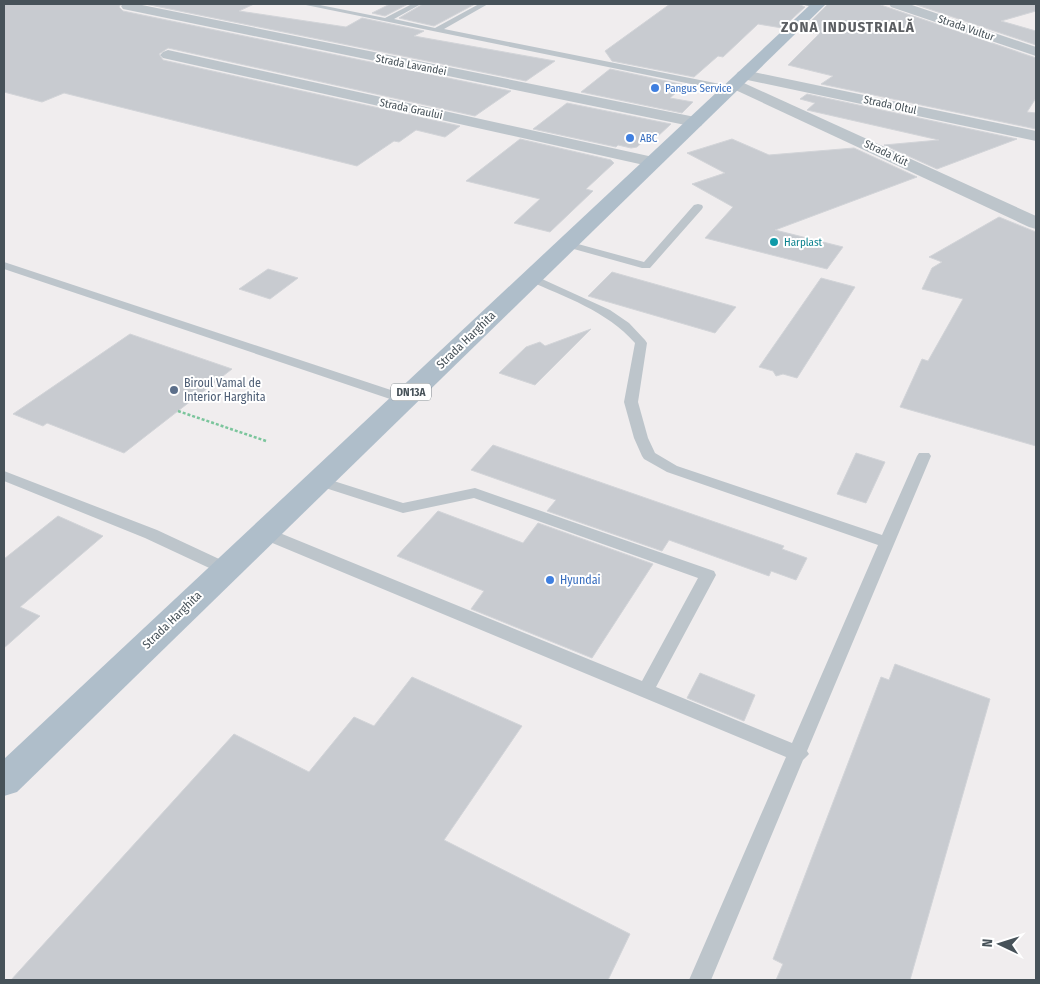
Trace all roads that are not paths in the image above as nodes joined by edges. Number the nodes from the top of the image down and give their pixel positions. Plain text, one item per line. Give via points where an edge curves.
1 (305, 4) edge
2 (417, 4) edge
3 (484, 4) edge
4 (813, 4) edge
5 (896, 4) edge
6 (128, 6) dead end
7 (359, 8) dead end
8 (350, 12) junction
9 (387, 20) junction
10 (437, 30) junction
11 (1036, 52) edge
12 (168, 55) dead end
13 (736, 82) junction
14 (694, 122) junction
15 (1036, 136) edge
16 (653, 162) junction
17 (698, 207) dead end
18 (1036, 223) edge
19 (567, 244) junction
20 (4, 265) edge
21 (531, 278) junction
22 (404, 399) junction
23 (924, 456) dead end
24 (4, 476) edge
25 (318, 481) junction
26 (264, 532) junction
27 (887, 542) junction
28 (226, 568) junction
29 (646, 690) junction
30 (799, 754) junction
31 (4, 781) edge
32 (700, 980) edge

1 - 8 lane
2 - 9 lane
3 - 10 lane
4 - 13 main road, Strada Harghita / DN13A
5 - 11 street, Strada Vultur
6 - 14 street, Strada Lavandei
7 - 8 lane
8 - 9 lane
9 - 10 lane
10 - 13 lane
12 - 16 street, Strada Graului
13 - 14 main road, Strada Harghita / DN13A
13 - 15 street, Strada Oltul
13 - 18 street, Strada Kút
14 - 16 main road, Strada Harghita / DN13A
16 - 19 main road, Strada Harghita / DN13A
17 - 19 lane via 646,266
19 - 21 main road, Strada Harghita / DN13A
20 - 22 lane
21 - 22 main road, Strada Harghita / DN13A
21 - 27 lane via 625,325 641,343 631,402 649,456 672,469
22 - 25 main road, Strada Harghita / DN13A
23 - 27 lane
24 - 28 lane via 151,534
25 - 26 main road, Strada Harghita / DN13A
25 - 29 lane via 403,508 475,493 708,575
26 - 28 main road, Strada Harghita / DN13A
26 - 29 lane
27 - 30 lane
28 - 31 main road, Strada Harghita / DN13A
29 - 30 lane
30 - 32 lane

